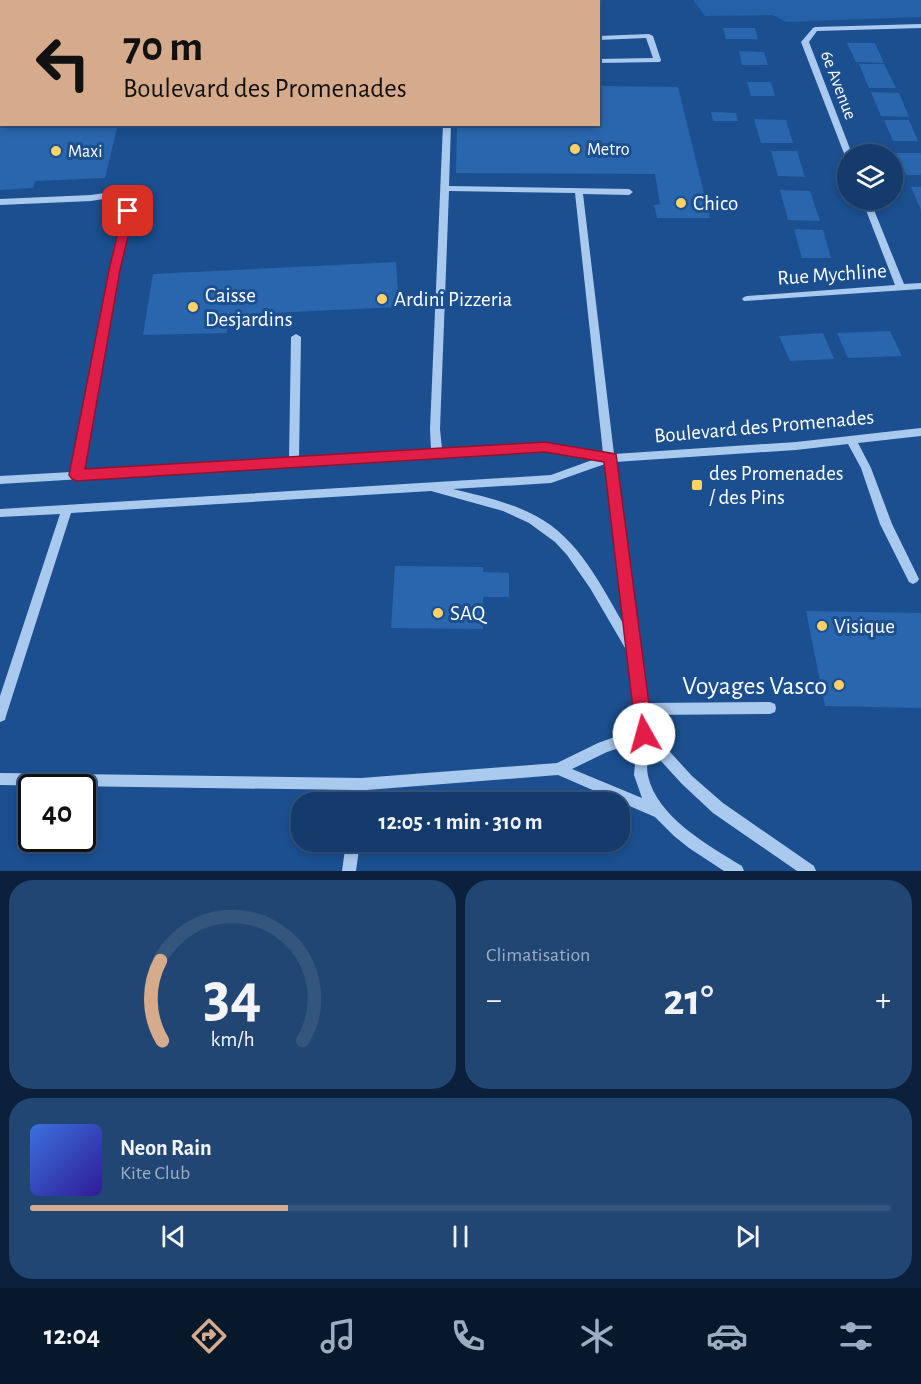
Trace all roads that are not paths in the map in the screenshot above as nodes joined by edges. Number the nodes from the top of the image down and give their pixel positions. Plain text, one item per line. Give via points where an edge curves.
1 (921, 26) edge
2 (600, 38) edge
3 (600, 61) edge
4 (447, 126) edge
5 (844, 144) edge
6 (446, 188) junction
7 (579, 191) junction
8 (629, 192) dead end
9 (0, 202) edge
10 (870, 210) edge
11 (921, 286) edge
12 (900, 287) junction
13 (747, 299) dead end
14 (296, 337) dead end
15 (921, 432) edge
16 (851, 439) junction
17 (437, 453) junction
18 (611, 458) junction
19 (294, 462) junction
20 (76, 475) junction
21 (0, 480) edge
22 (425, 487) junction
23 (67, 508) junction
24 (0, 513) edge
25 (913, 579) dead end
26 (635, 654) junction
27 (770, 708) dead end
28 (641, 709) junction
29 (0, 716) edge
30 (644, 734) junction
31 (558, 769) junction
32 (0, 779) edge
33 (361, 784) junction
34 (360, 792) edge
35 (660, 812) junction
36 (352, 852) edge
37 (349, 871) edge
38 (736, 871) edge
39 (809, 871) edge

1 - 5 street, 6e Avenue via 814,29 804,42
2 - 3 street via 650,36 657,60
4 - 6 street
6 - 7 street
6 - 17 street via 435,419
7 - 8 street
7 - 18 street
9 - 20 street via 133,192 114,270
10 - 12 street
11 - 12 street, Rue Mychline
12 - 13 street, Rue Mychline
14 - 19 street
15 - 16 street, Boulevard des Promenades
16 - 18 street, Boulevard des Promenades
16 - 25 street
17 - 18 street, Boulevard des Promenades via 545,447
17 - 19 street, Boulevard des Promenades
18 - 22 street, Boulevard des Promenades via 551,479
18 - 26 street
19 - 20 street, Boulevard des Promenades
20 - 21 street, Boulevard des Promenades
22 - 23 street, Boulevard des Promenades
22 - 26 street via 502,507 544,527 580,562
23 - 24 street, Boulevard des Promenades
23 - 29 street
26 - 28 street
27 - 28 street
28 - 30 street
30 - 31 street via 603,747
30 - 35 street via 641,773 649,797
30 - 39 street via 718,808
31 - 33 street
31 - 35 street
32 - 33 street
33 - 34 street
35 - 38 street via 695,844
36 - 37 street

